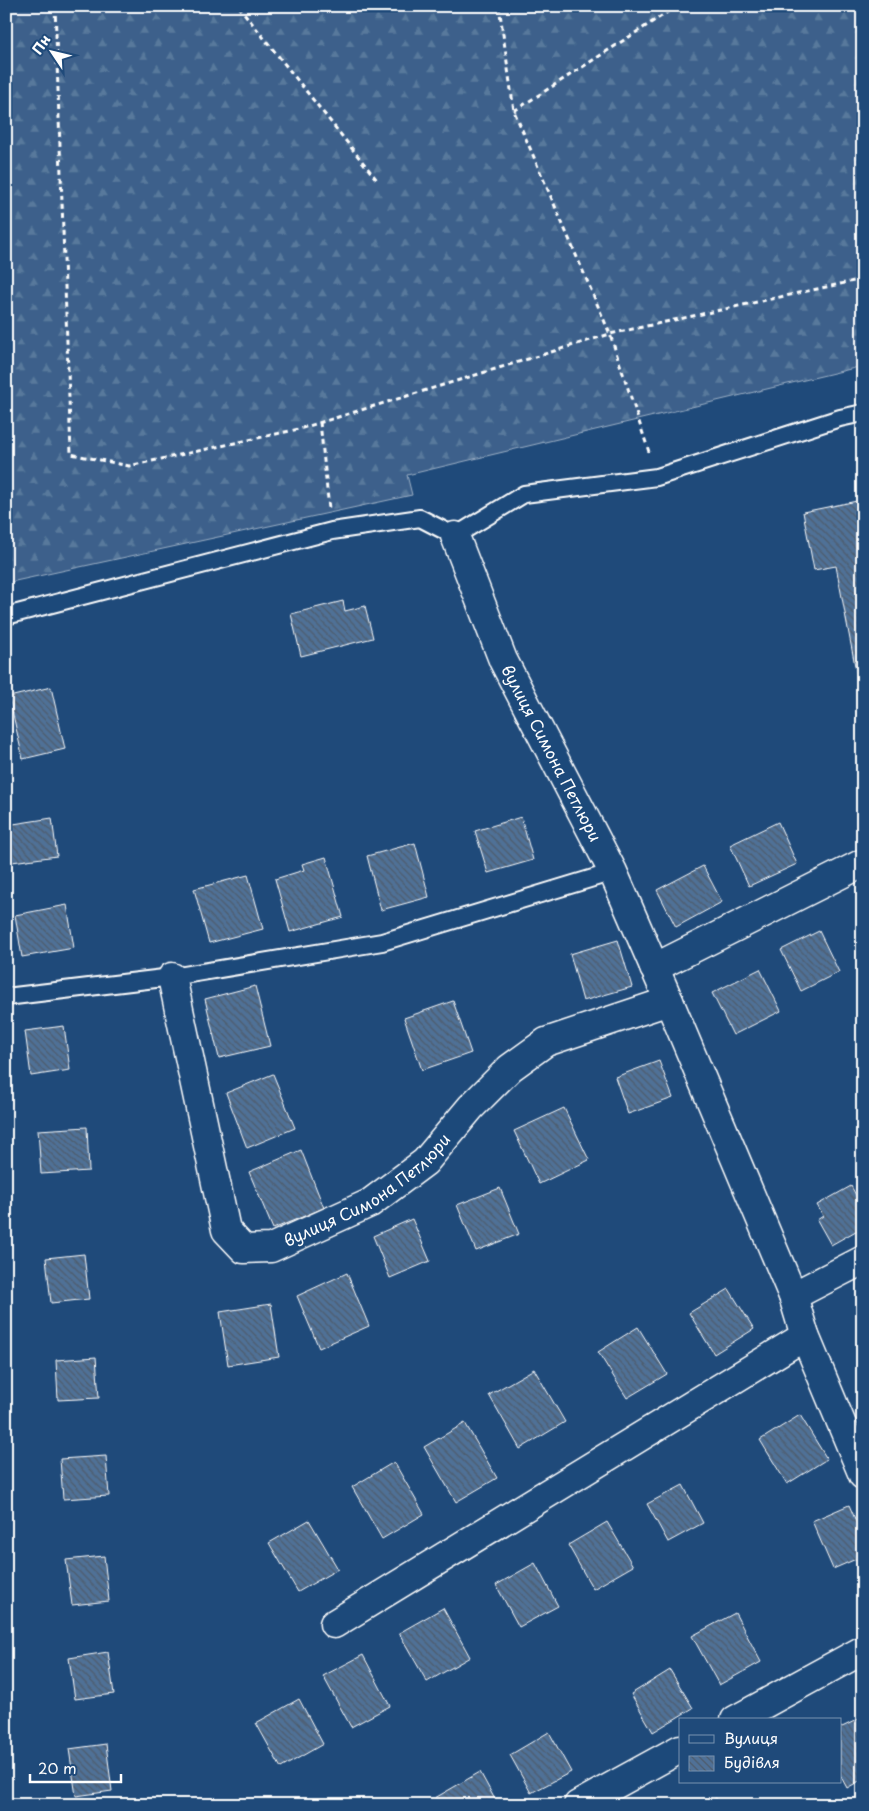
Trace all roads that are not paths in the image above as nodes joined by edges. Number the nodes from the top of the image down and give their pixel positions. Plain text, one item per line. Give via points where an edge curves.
1 (863, 413) edge
2 (455, 536) junction
3 (6, 616) edge
4 (863, 863) edge
5 (613, 872) junction
6 (654, 968) junction
7 (172, 977) junction
8 (6, 997) edge
9 (669, 1001) junction
10 (863, 1260) edge
11 (793, 1296) junction
12 (805, 1336) junction
13 (863, 1475) edge
14 (334, 1624) dead end
15 (863, 1650) edge
16 (738, 1718) edge
17 (679, 1750) edge
18 (578, 1805) edge

1 - 2 lane via 657,477 524,494
2 - 3 lane via 420,518 332,531
2 - 5 street, вулиця Симона Петлюри via 503,660
4 - 6 street
5 - 6 street, вулиця Симона Петлюри
5 - 7 lane via 382,942
6 - 9 street, вулиця Симона Петлюри
7 - 8 lane
7 - 9 street, вулиця Симона Петлюри via 226,1230 244,1249 271,1248 370,1203 425,1162 471,1107 510,1068 546,1042
9 - 11 street, вулиця Симона Петлюри
10 - 11 street
11 - 12 street, вулиця Симона Петлюри
12 - 13 street, вулиця Симона Петлюри
12 - 14 street
15 - 16 street
17 - 18 street

